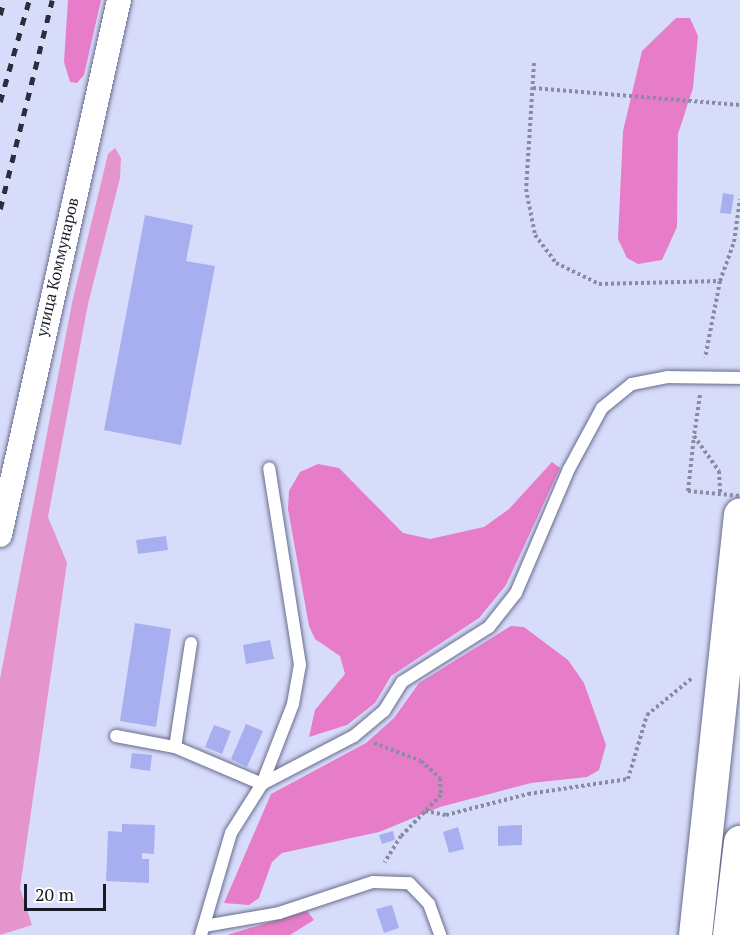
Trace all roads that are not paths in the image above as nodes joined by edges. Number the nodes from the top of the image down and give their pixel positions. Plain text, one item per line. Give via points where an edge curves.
1 (119, 0) edge
2 (740, 378) edge
3 (269, 468) dead end
4 (729, 510) edge
5 (0, 535) edge
6 (191, 643) dead end
7 (117, 736) dead end
8 (175, 747) junction
9 (262, 784) junction
10 (740, 842) edge
11 (202, 931) edge
12 (440, 935) edge
13 (695, 935) edge
14 (729, 935) edge

1 - 5 street, улица Коммунаров
2 - 9 lane via 702,377 632,384 602,408 569,468 516,593 489,627 402,682 384,711 354,736
3 - 9 lane via 300,665 293,704
4 - 13 highway
6 - 8 lane
7 - 8 lane
8 - 9 lane
9 - 11 lane via 231,832
10 - 14 highway
11 - 12 lane via 279,913 373,882 409,883 429,904

